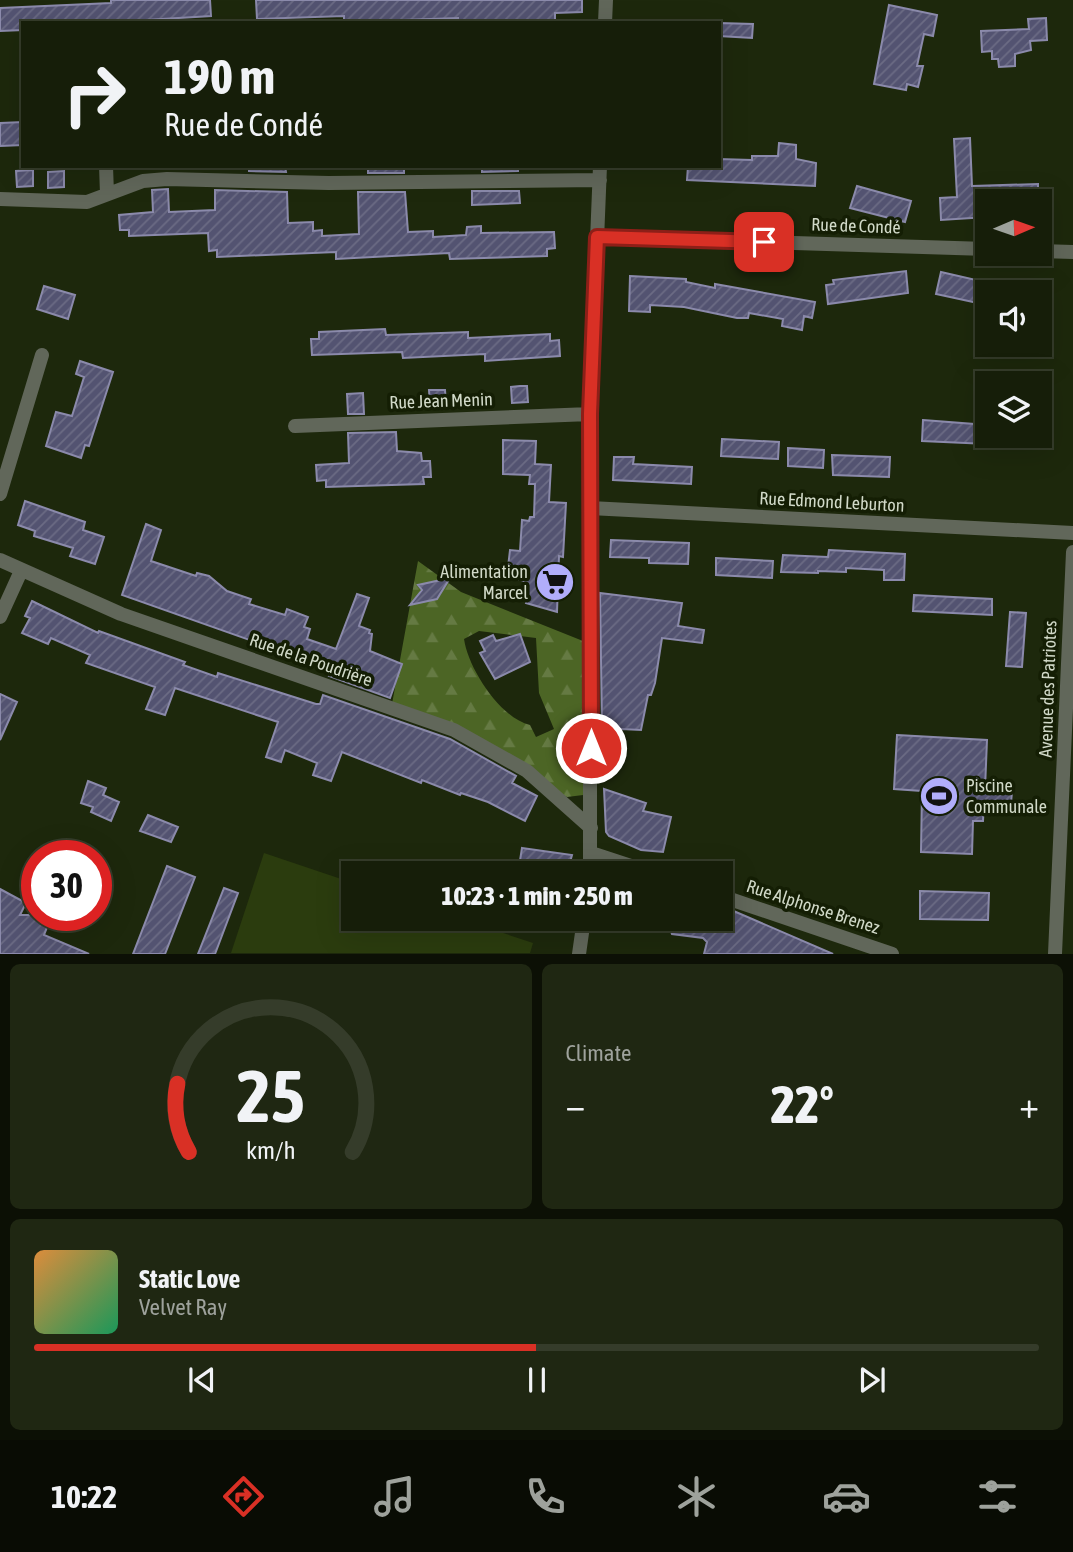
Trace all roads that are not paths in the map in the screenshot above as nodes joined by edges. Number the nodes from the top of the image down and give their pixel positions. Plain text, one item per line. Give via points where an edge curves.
1 (606, 0) edge
2 (605, 21) edge
3 (106, 168) edge
4 (600, 173) edge
5 (107, 194) junction
6 (0, 200) edge
7 (597, 237) junction
8 (975, 249) edge
9 (1052, 251) edge
10 (1073, 252) edge
11 (42, 355) dead end
12 (590, 414) junction
13 (295, 426) dead end
14 (0, 494) edge
15 (590, 509) junction
16 (1073, 533) edge
17 (1073, 552) edge
18 (0, 560) edge
19 (22, 571) junction
20 (0, 617) edge
21 (1067, 826) edge
22 (591, 828) junction
23 (591, 853) junction
24 (591, 861) edge
25 (615, 861) edge
26 (733, 900) edge
27 (582, 931) edge
28 (579, 954) edge
29 (892, 954) edge
30 (1055, 954) edge

1 - 2 street
3 - 5 street
4 - 5 street via 330,183 167,179 143,181
4 - 7 street
5 - 6 street via 87,202
7 - 8 street, Rue de Condé
7 - 12 street
9 - 10 street
11 - 14 street
12 - 13 street, Rue Jean Menin
12 - 15 street
15 - 16 street, Rue Edmond Leburton
15 - 22 street
17 - 21 street, Avenue des Patriotes
18 - 19 street, Rue de la Poudrière
19 - 20 street
19 - 22 street, Rue de la Poudrière via 121,614 454,730 527,771
21 - 30 street, Avenue des Patriotes
22 - 23 street
23 - 24 street
23 - 25 street
26 - 29 street, Rue Alphonse Brenez
27 - 28 street

